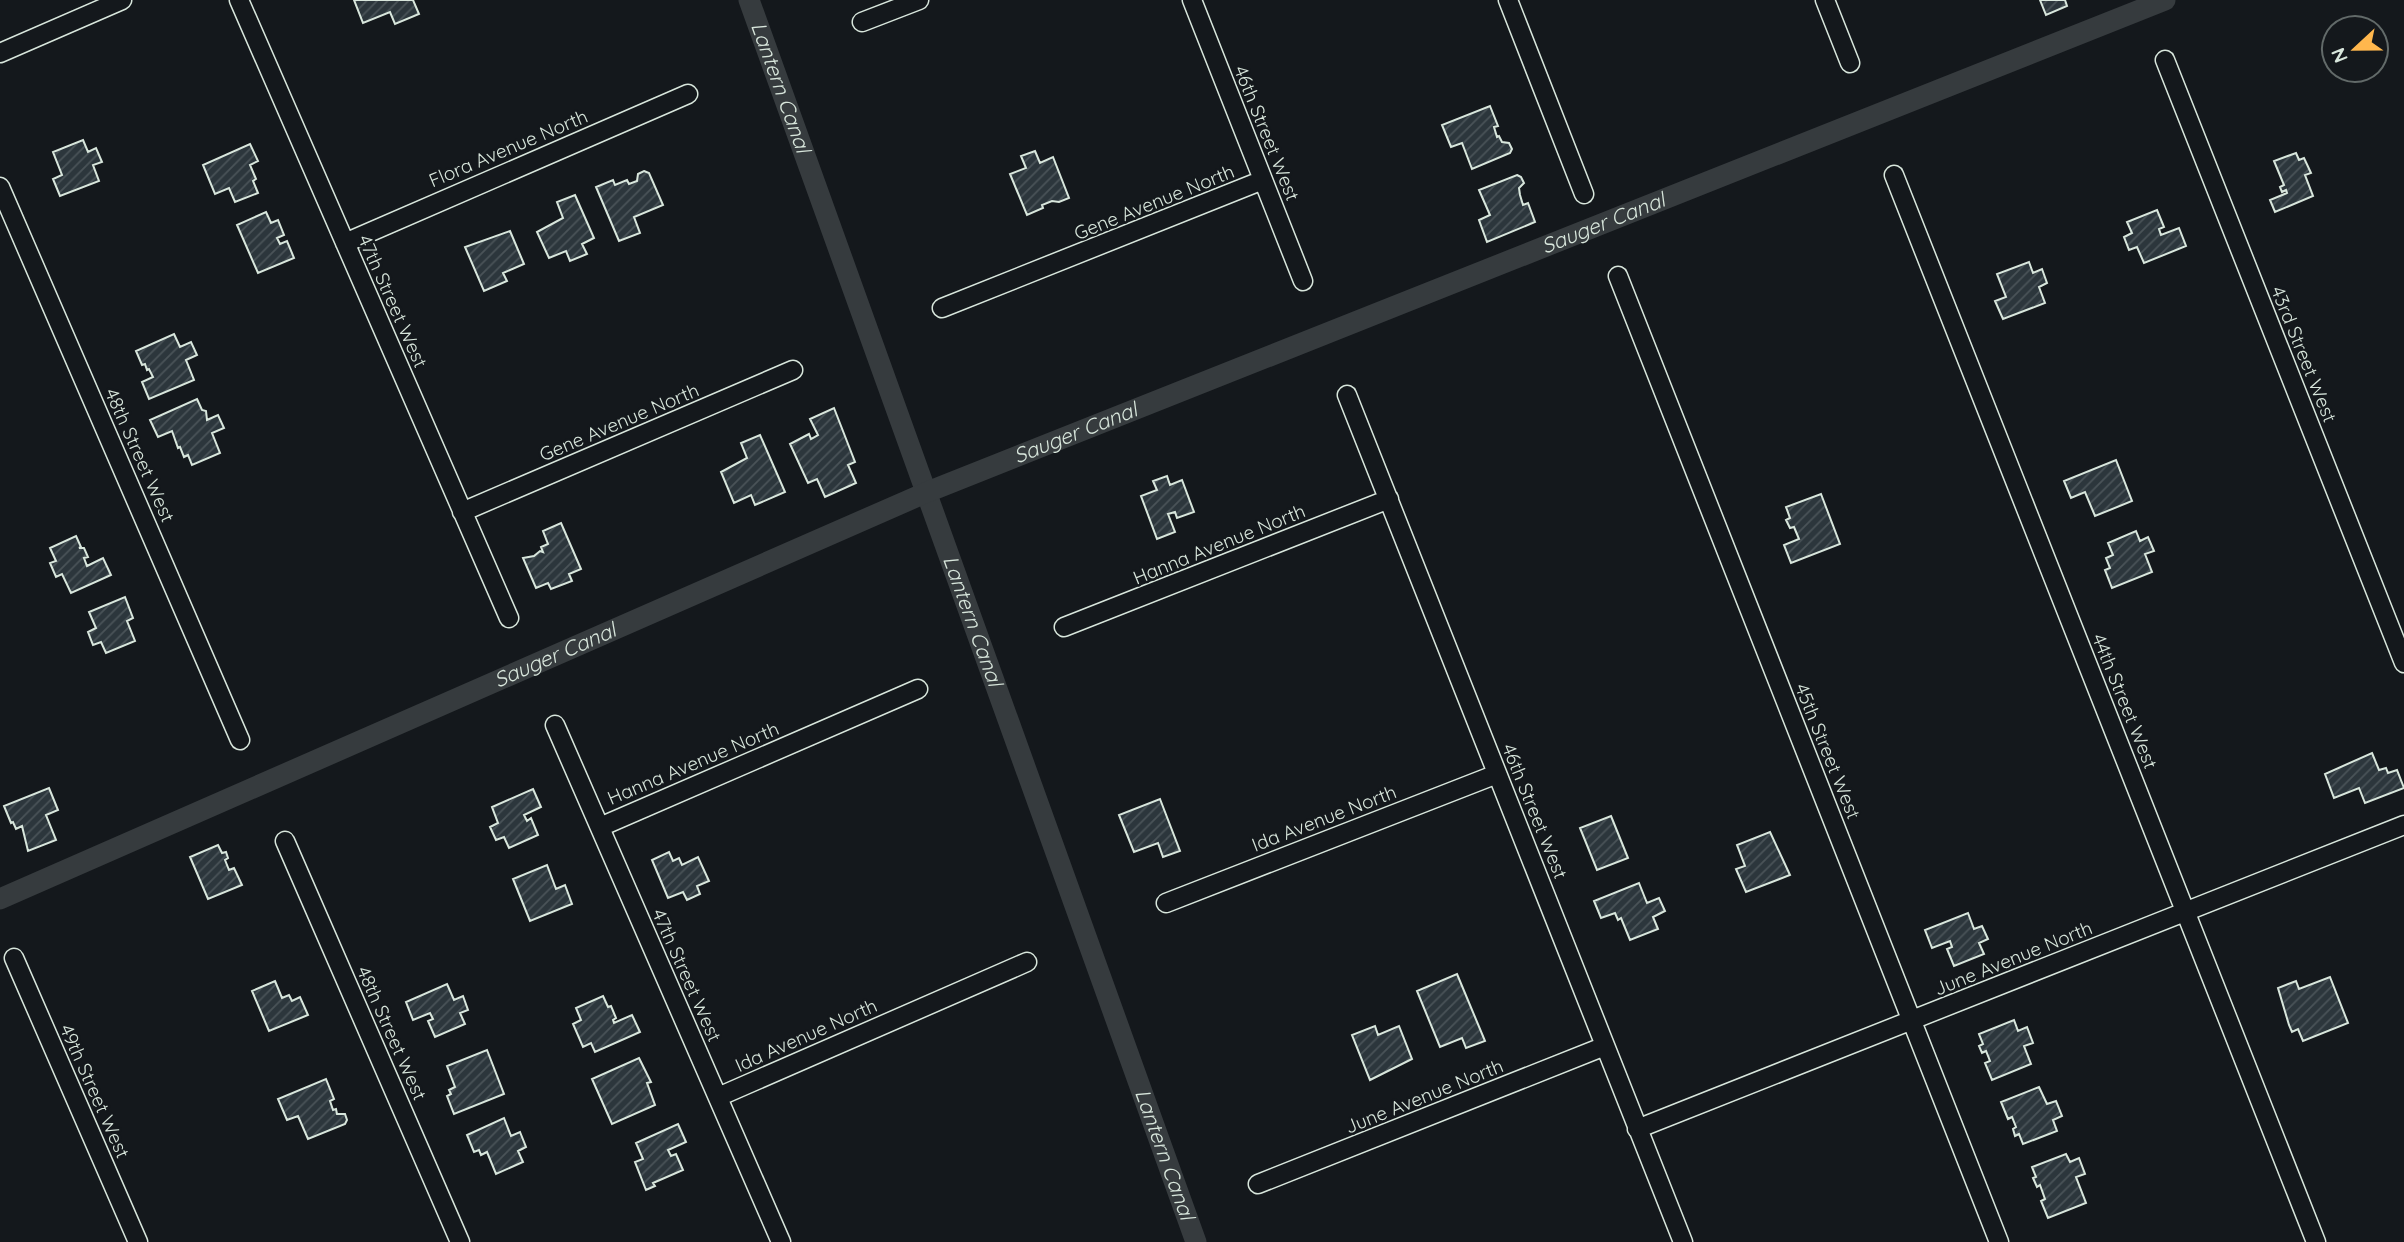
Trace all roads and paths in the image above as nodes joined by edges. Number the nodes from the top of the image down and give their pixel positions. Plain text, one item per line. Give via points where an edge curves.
1 (122, 0) edge
2 (239, 0) edge
3 (919, 0) edge
4 (1192, 0) edge
5 (1508, 0) edge
6 (1825, 0) edge
7 (862, 22) dead end
8 (0, 54) edge
9 (2165, 60) dead end
10 (1850, 64) dead end
11 (688, 94) dead end
12 (1894, 175) dead end
13 (1263, 180) junction
14 (0, 187) edge
15 (1584, 194) dead end
16 (345, 243) junction
17 (1618, 276) dead end
18 (1303, 281) dead end
19 (942, 308) dead end
20 (793, 370) dead end
21 (1347, 395) dead end
22 (1389, 499) junction
23 (462, 512) junction
24 (509, 618) dead end
25 (1064, 627) dead end
26 (2404, 663) edge
27 (918, 689) dead end
28 (555, 724) dead end
29 (240, 740) dead end
30 (1497, 774) junction
31 (2404, 825) edge
32 (600, 827) junction
33 (285, 841) dead end
34 (1166, 904) dead end
35 (2185, 912) junction
36 (14, 958) dead end
37 (1027, 962) dead end
38 (1913, 1021) junction
39 (1605, 1046) junction
40 (718, 1097) junction
41 (1637, 1129) junction
42 (1258, 1184) dead end
43 (138, 1242) edge
44 (460, 1242) edge
45 (781, 1242) edge
46 (1683, 1242) edge
47 (1999, 1242) edge
48 (2316, 1242) edge

1 - 8 street
2 - 16 street, 47th Street West
3 - 7 street
4 - 13 street, 46th Street West
5 - 15 street
6 - 10 street
9 - 26 street, 43rd Street West
11 - 16 street, Flora Avenue North
12 - 35 street, 44th Street West
13 - 18 street, 46th Street West
13 - 19 street, Gene Avenue North
14 - 29 street, 48th Street West
16 - 23 street, 47th Street West
17 - 38 street, 45th Street West
20 - 23 street, Gene Avenue North
21 - 22 street, 46th Street West
22 - 25 street, Hanna Avenue North
22 - 30 street, 46th Street West
23 - 24 street, 47th Street West
27 - 32 street, Hanna Avenue North
28 - 32 street, 47th Street West
30 - 34 street, Ida Avenue North
30 - 39 street, 46th Street West
31 - 35 street, June Avenue North
32 - 40 street, 47th Street West
33 - 44 street, 48th Street West
35 - 38 street, June Avenue North
35 - 48 street, 44th Street West
36 - 43 street, 49th Street West
37 - 40 street, Ida Avenue North
38 - 41 street, June Avenue North
38 - 47 street, 45th Street West
39 - 41 street, 46th Street West
39 - 42 street, June Avenue North
40 - 45 street, 47th Street West
41 - 46 street, 46th Street West

